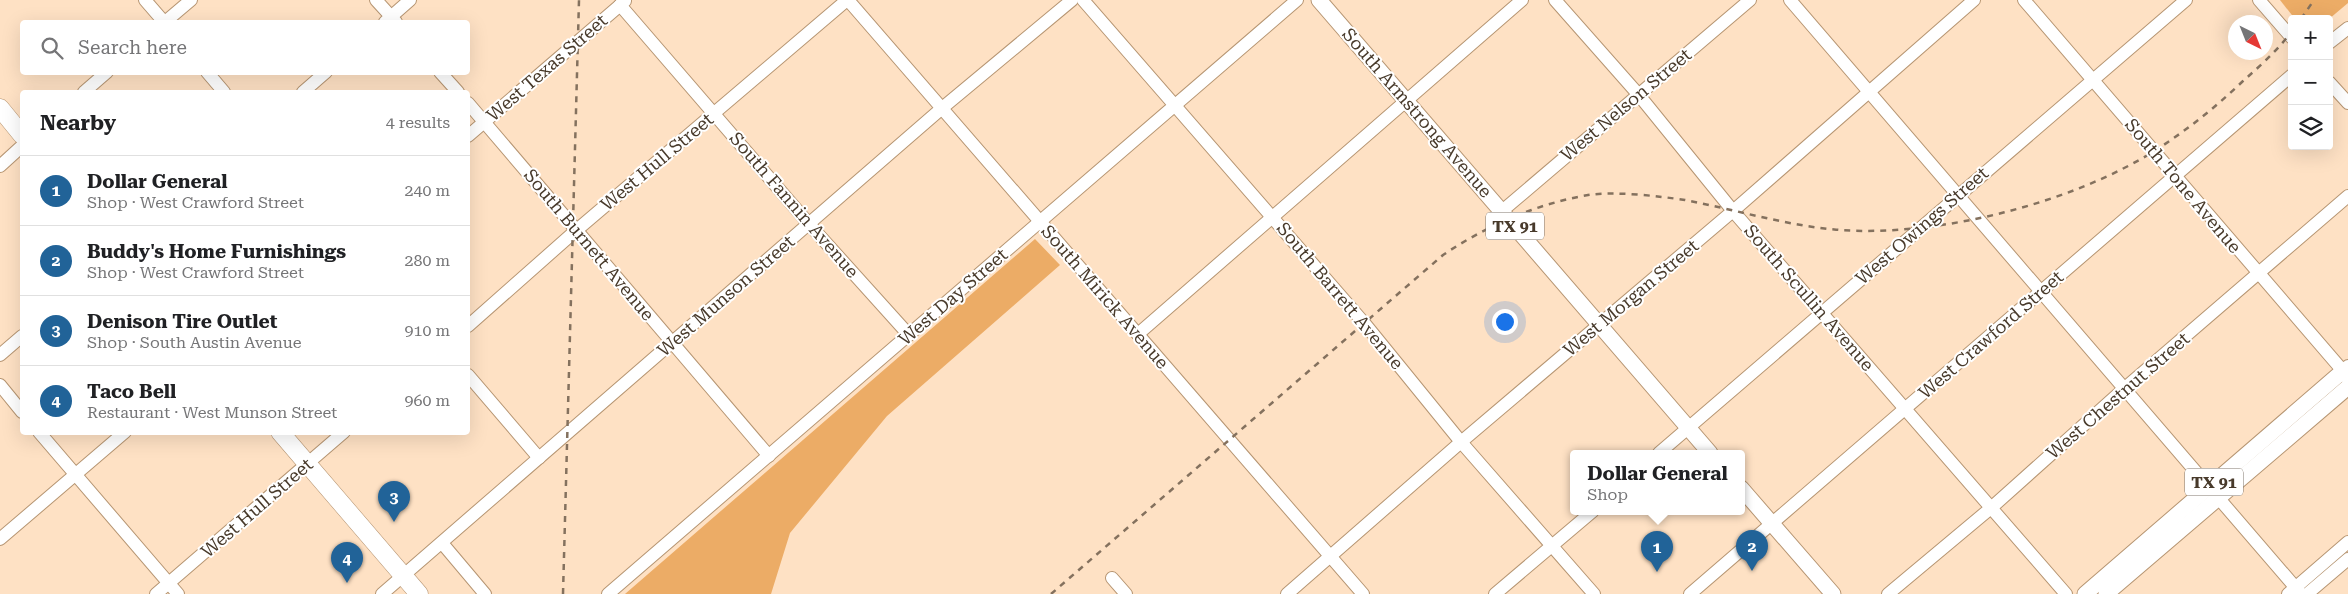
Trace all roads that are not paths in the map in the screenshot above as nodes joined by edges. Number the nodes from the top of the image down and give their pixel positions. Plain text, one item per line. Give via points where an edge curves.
1 (145, 0) edge
2 (191, 0) edge
3 (376, 0) edge
4 (410, 0) edge
5 (848, 0) edge
6 (1072, 0) edge
7 (1083, 0) edge
8 (1297, 0) edge
9 (1319, 0) edge
10 (1522, 0) edge
11 (1554, 0) edge
12 (1750, 0) edge
13 (1790, 0) edge
14 (1974, 0) edge
15 (2024, 0) edge
16 (2186, 0) edge
17 (2259, 0) edge
18 (623, 3) edge
19 (162, 20) edge
20 (166, 20) edge
21 (389, 20) edge
22 (391, 20) edge
23 (2348, 28) edge
24 (2288, 33) edge
25 (2333, 40) edge
26 (104, 75) edge
27 (210, 75) edge
28 (323, 75) edge
29 (443, 75) edge
30 (2288, 78) edge
31 (2092, 79) junction
32 (2333, 87) edge
33 (86, 90) edge
34 (222, 90) edge
35 (305, 90) edge
36 (456, 90) edge
37 (1870, 93) junction
38 (1638, 94) junction
39 (1407, 100) junction
40 (1176, 104) junction
41 (2348, 104) edge
42 (470, 105) edge
43 (0, 108) edge
44 (941, 109) junction
45 (714, 114) junction
46 (484, 122) junction
47 (20, 133) edge
48 (470, 134) edge
49 (20, 148) edge
50 (0, 166) edge
51 (2175, 176) junction
52 (1957, 196) junction
53 (2348, 196) edge
54 (1502, 210) junction
55 (1734, 211) junction
56 (1272, 217) junction
57 (1040, 222) junction
58 (809, 224) junction
59 (577, 230) junction
60 (2258, 274) junction
61 (2042, 291) junction
62 (1823, 314) junction
63 (470, 324) edge
64 (1599, 325) junction
65 (1138, 334) junction
66 (909, 335) junction
67 (20, 338) edge
68 (671, 344) junction
69 (0, 356) edge
70 (2346, 371) edge
71 (470, 377) edge
72 (0, 385) edge
73 (2348, 387) edge
74 (2125, 388) junction
75 (20, 410) edge
76 (1905, 410) junction
77 (1688, 428) junction
78 (42, 435) edge
79 (122, 435) edge
80 (283, 435) edge
81 (341, 435) edge
82 (1461, 442) junction
83 (1662, 450) edge
84 (1707, 450) edge
85 (769, 456) junction
86 (539, 458) junction
87 (308, 464) junction
88 (75, 475) junction
89 (2214, 492) junction
90 (1745, 493) edge
91 (1992, 508) junction
92 (1588, 515) edge
93 (1771, 523) junction
94 (0, 539) edge
95 (2348, 542) edge
96 (442, 543) junction
97 (1552, 545) junction
98 (1330, 557) junction
99 (2348, 559) edge
100 (404, 576) junction
101 (1112, 578) dead end
102 (169, 583) junction
103 (389, 592) edge
104 (2295, 592) edge
105 (156, 594) edge
106 (178, 594) edge
107 (419, 594) edge
108 (485, 594) edge
109 (608, 594) edge
110 (1126, 594) edge
111 (1287, 594) edge
112 (1362, 594) edge
113 (1495, 594) edge
114 (1594, 594) edge
115 (1690, 594) edge
116 (1833, 594) edge
117 (1888, 594) edge
118 (2066, 594) edge
119 (2085, 594) edge
120 (2106, 594) edge
121 (2307, 594) edge

1 - 19 street
2 - 20 street
3 - 21 street
4 - 22 street
5 - 44 street, South Mirick Avenue
5 - 45 street, West Hull Street
6 - 44 street, West Munson Street
7 - 40 street, South Barrett Avenue
8 - 40 street, West Day Street
9 - 39 main road, South Armstrong Avenue / TX 91
10 - 39 street
11 - 38 street, South Scullin Avenue
12 - 38 street, West Nelson Street
13 - 37 street
14 - 37 street, West Morgan Street
15 - 31 street, South Tone Avenue
16 - 31 street, West Owings Street
17 - 24 street
18 - 45 street, South Fannin Avenue
18 - 46 street, West Texas Street
23 - 25 street
26 - 33 street
27 - 34 street
28 - 35 street
29 - 36 street
30 - 51 street, West Crawford Street
31 - 51 street, South Tone Avenue
31 - 52 street, West Owings Street
32 - 41 street
37 - 52 street
37 - 55 street, West Morgan Street
38 - 54 street, West Nelson Street
38 - 55 street, South Scullin Avenue
39 - 54 main road, South Armstrong Avenue / TX 91
39 - 56 street
40 - 56 street, South Barrett Avenue
40 - 57 street, West Day Street
42 - 46 street, South Burnett Avenue
43 - 47 highway
44 - 57 street, South Mirick Avenue
44 - 58 street, West Munson Street
45 - 58 street, South Fannin Avenue
45 - 59 street, West Hull Street
46 - 48 street, West Texas Street
46 - 59 street, South Burnett Avenue
49 - 50 street
51 - 60 street, South Tone Avenue
51 - 61 street, West Crawford Street
52 - 61 street
52 - 62 street, West Owings Street
53 - 60 street, West Chestnut Street
54 - 64 main road, South Armstrong Avenue / TX 91
55 - 62 street, South Scullin Avenue
55 - 64 street, West Morgan Street
56 - 65 street
56 - 82 street, South Barrett Avenue
57 - 65 street, South Mirick Avenue
57 - 66 street, West Day Street
58 - 66 street, South Fannin Avenue
58 - 68 street, West Munson Street
59 - 63 street, West Hull Street
59 - 68 street, South Burnett Avenue
60 - 70 street, South Tone Avenue
60 - 74 street, West Chestnut Street
61 - 74 street
61 - 76 street, West Crawford Street
62 - 76 street, South Scullin Avenue
62 - 77 street, West Owings Street
64 - 77 main road, South Armstrong Avenue / TX 91
64 - 82 street, West Morgan Street
65 - 98 street, South Mirick Avenue
66 - 85 street, West Day Street
67 - 69 street
68 - 85 street, South Burnett Avenue
68 - 86 street, West Munson Street
70 - 89 main road, TX 91
71 - 86 street
72 - 75 street
73 - 89 main road, TX 91
74 - 89 street
74 - 91 street, West Chestnut Street
76 - 91 street, South Scullin Avenue
76 - 93 street, West Crawford Street
77 - 83 street, West Owings Street
77 - 84 main road, South Armstrong Avenue / TX 91
78 - 88 street
79 - 88 street
80 - 87 highway
81 - 87 street, West Hull Street
82 - 97 street, South Barrett Avenue
82 - 98 street, West Morgan Street
85 - 109 street, West Day Street
86 - 96 street, West Munson Street
87 - 100 highway
87 - 102 street, West Hull Street
88 - 94 street
88 - 102 street
89 - 104 street
89 - 119 main road, TX 91
89 - 120 main road, TX 91
90 - 93 main road
91 - 117 street, West Chestnut Street
91 - 118 street, South Scullin Avenue
92 - 97 street
93 - 115 street, West Crawford Street
93 - 116 main road
95 - 104 street
96 - 100 street, West Munson Street
96 - 108 street
97 - 113 street
97 - 114 street, South Barrett Avenue
98 - 111 street, West Morgan Street
98 - 112 street, South Mirick Avenue
99 - 121 street
100 - 103 street, West Munson Street
100 - 107 highway
101 - 110 street
102 - 105 street, West Hull Street
102 - 106 street

